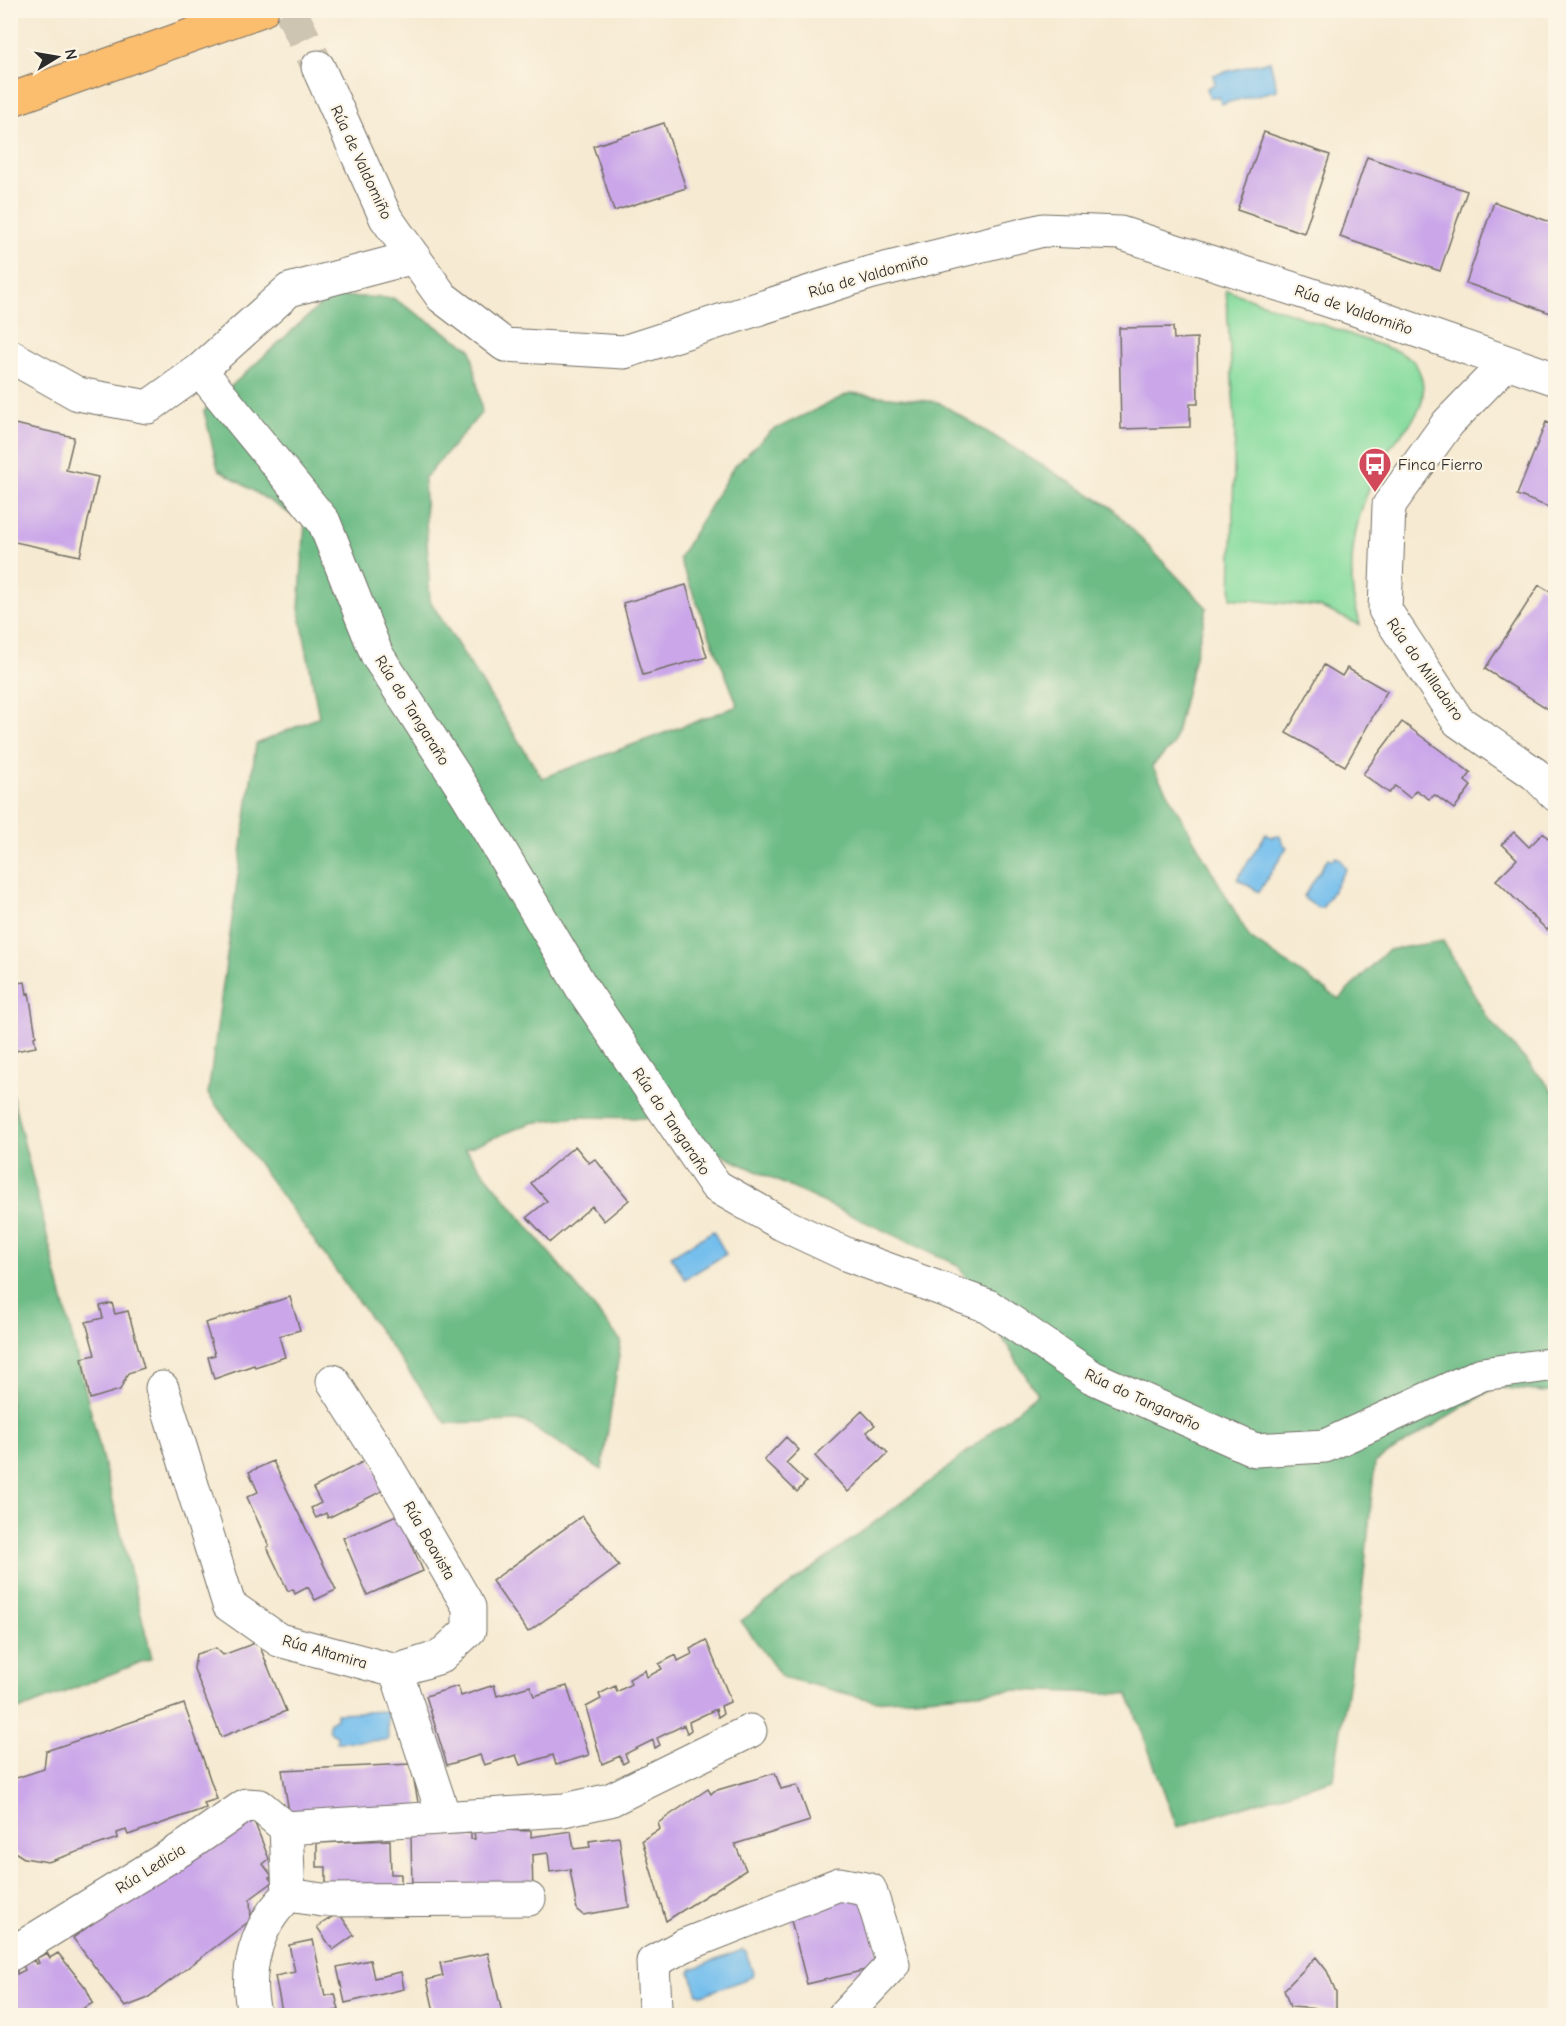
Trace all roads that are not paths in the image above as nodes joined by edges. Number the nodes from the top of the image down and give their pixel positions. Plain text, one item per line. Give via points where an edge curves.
1 (262, 10) edge
2 (318, 67) tunnel mouth
3 (10, 100) edge
4 (414, 257) junction
5 (10, 356) edge
6 (1507, 362) junction
7 (200, 370) junction
8 (1556, 379) edge
9 (1556, 795) edge
10 (1556, 1364) edge
11 (333, 1381) dead end
12 (162, 1388) dead end
13 (396, 1671) junction
14 (750, 1731) dead end
15 (444, 1817) junction
16 (286, 1828) junction
17 (289, 1895) junction
18 (529, 1899) dead end
19 (11, 1954) edge
20 (655, 2008) dead end
21 (255, 2016) edge
22 (844, 2016) edge

1 - 3 highway
2 - 4 street, Rúa de Valdomiño via 386,218
4 - 6 street, Rúa de Valdomiño via 442,297 506,345 624,352 869,273 1043,230 1120,233
4 - 7 street via 289,290
5 - 7 street via 78,394 148,407
6 - 8 street, Rúa de Valdomiño
6 - 9 street, Rúa do Milladoiro via 1448,423 1389,505 1384,610 1458,721 1534,774
7 - 10 street, Rúa do Tangaraño via 324,522 377,655 468,796 582,988 716,1186 848,1255 988,1306 1092,1377 1255,1450 1325,1446 1482,1374
11 - 13 street, Rúa Boavista via 468,1607 469,1630 440,1657
12 - 13 street, Rúa Altamira via 229,1605 279,1640
13 - 15 street
14 - 15 street via 610,1800 564,1810
15 - 16 street
16 - 17 street
16 - 19 street, Rúa Ledicia via 260,1806 246,1804 178,1851
17 - 18 street via 322,1900
17 - 21 street via 275,1906 255,1943 250,2001
20 - 22 street via 653,1962 839,1884 870,1890 892,1964

